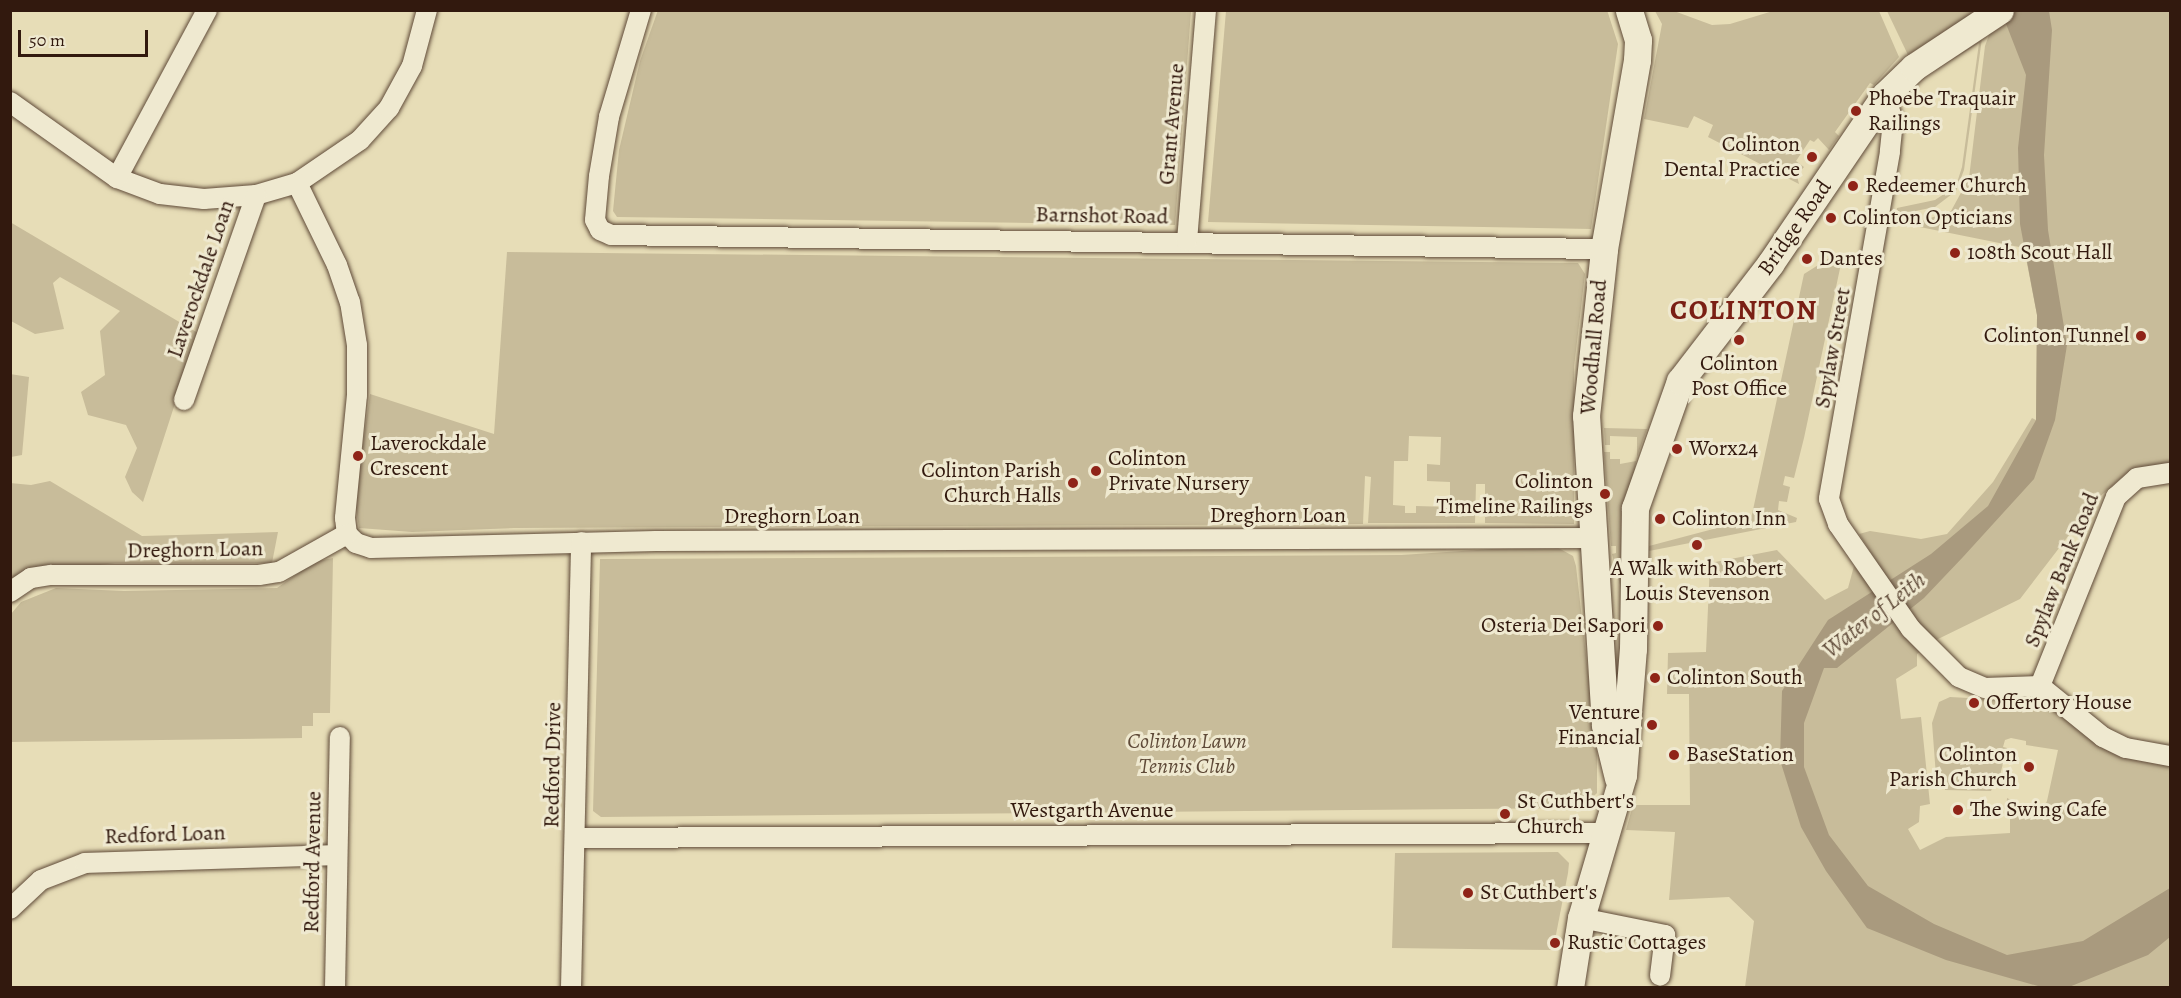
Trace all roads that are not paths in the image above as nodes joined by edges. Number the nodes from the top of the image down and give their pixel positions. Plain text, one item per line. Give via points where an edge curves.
1 (207, 10) edge
2 (427, 10) edge
3 (640, 10) edge
4 (1206, 10) edge
5 (1629, 10) edge
6 (2000, 10) edge
7 (1885, 95) junction
8 (10, 102) edge
9 (117, 178) junction
10 (297, 183) junction
11 (256, 195) junction
12 (1187, 242) junction
13 (1604, 249) junction
14 (183, 400) dead end
15 (2170, 473) edge
16 (347, 534) junction
17 (1593, 538) junction
18 (581, 542) junction
19 (10, 592) edge
20 (2040, 686) junction
21 (1606, 688) junction
22 (1630, 700) junction
23 (340, 737) dead end
24 (2170, 756) edge
25 (1621, 788) junction
26 (1608, 833) junction
27 (576, 838) junction
28 (337, 855) junction
29 (10, 909) edge
30 (1581, 918) junction
31 (1660, 976) dead end
32 (334, 987) edge
33 (571, 987) edge
34 (1570, 987) edge

1 - 9 street
2 - 10 street via 412,66 389,108 360,140
3 - 12 street, Barnshot Road via 605,141 595,220 600,230 611,235
4 - 12 street, Grant Avenue
5 - 13 main road, Woodhall Road via 1638,40 1637,60
6 - 7 main road, Bridge Road via 1931,56
7 - 20 street, Spylaw Street via 1893,121 1890,152 1829,499 1838,524 1911,629 1959,677 1985,688
7 - 22 main road, Bridge Road via 1777,255 1680,381 1635,508
8 - 9 street
9 - 11 street via 160,194 204,199
10 - 11 street
10 - 16 street via 337,265 350,302 355,334 357,395 345,518
11 - 14 street, Laverockdale Loan via 197,382
12 - 13 street, Barnshot Road
13 - 17 main road, Woodhall Road via 1586,416
15 - 20 street, Spylaw Bank Road via 2137,478 2116,497
16 - 18 street, Dreghorn Loan via 356,543 371,548
16 - 19 street, Dreghorn Loan via 269,574 51,575 31,578
17 - 18 street, Dreghorn Loan
17 - 21 main road, Woodhall Road
18 - 27 street, Redford Drive
20 - 24 street via 2103,737 2126,747
21 - 22 main road via 1613,697
21 - 25 main road, Woodhall Road via 1607,740
22 - 25 main road, Bridge Road
23 - 28 street, Redford Avenue
25 - 26 main road, Bridge Road
26 - 27 street, Westgarth Avenue
26 - 30 main road, Bridge Road
27 - 33 street, Redford Drive
28 - 29 street, Redford Loan via 85,863 41,880
28 - 32 street, Redford Avenue
30 - 31 street via 1665,935
30 - 34 main road, Bridge Road

